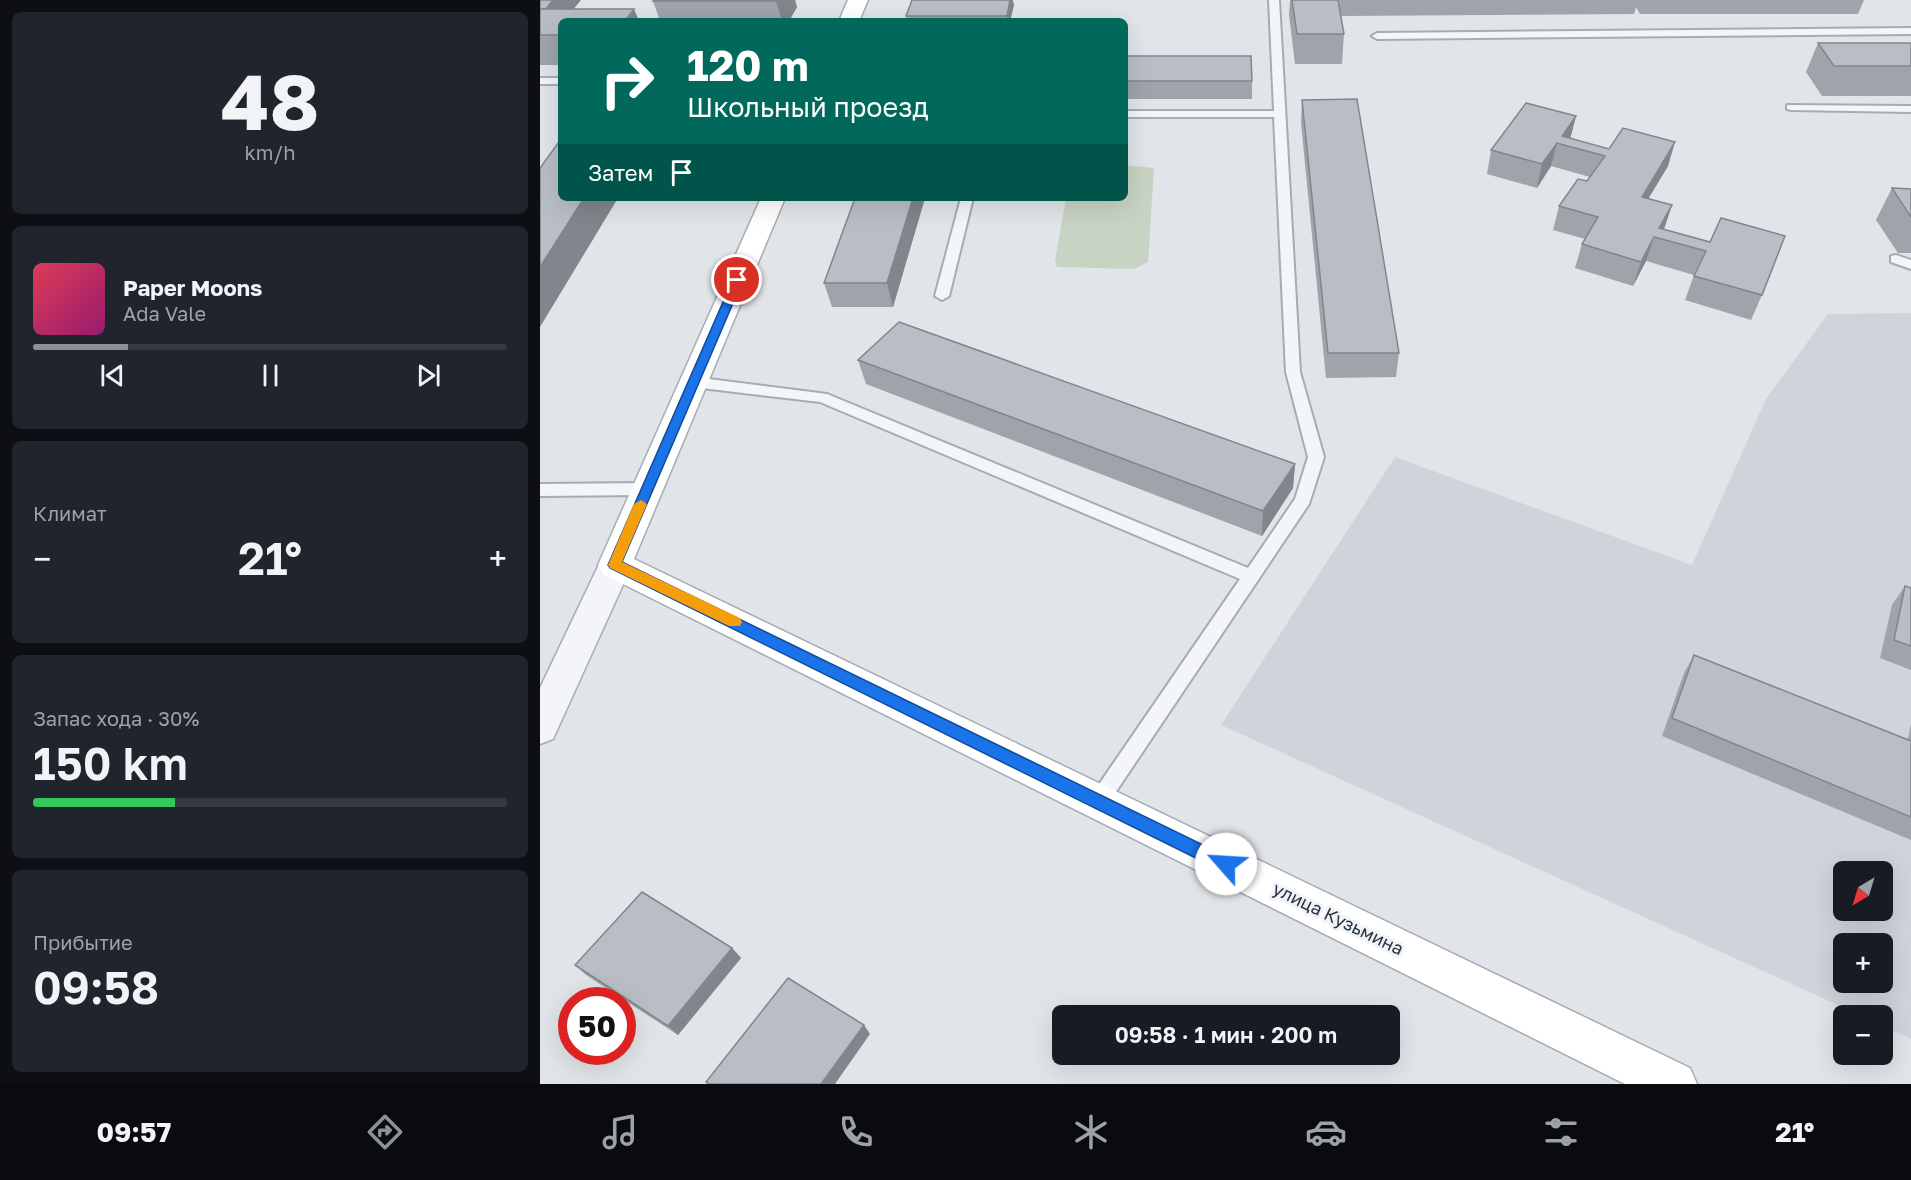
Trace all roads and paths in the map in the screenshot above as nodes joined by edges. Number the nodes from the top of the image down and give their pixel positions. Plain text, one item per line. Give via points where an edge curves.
1 (858, 0) edge
2 (1274, 0) edge
3 (850, 18) edge
4 (1911, 30) edge
5 (1377, 36) dead end
6 (540, 81) edge
7 (558, 81) edge
8 (1791, 107) dead end
9 (1911, 109) edge
10 (1128, 114) edge
11 (1280, 114) junction
12 (772, 201) edge
13 (966, 201) edge
14 (1896, 259) dead end
15 (1911, 264) edge
16 (942, 296) dead end
17 (693, 382) junction
18 (647, 489) junction
19 (540, 490) edge
20 (615, 565) junction
21 (1251, 576) junction
22 (540, 728) edge
23 (1098, 801) junction
24 (1674, 1084) edge

1 - 3 main road
2 - 11 lane
4 - 5 lane
6 - 7 lane
8 - 9 lane
10 - 11 lane
11 - 21 lane via 1293,372 1316,458 1303,500
12 - 17 main road
13 - 16 lane
14 - 15 lane
17 - 18 main road
17 - 21 lane via 822,397
18 - 19 lane
18 - 20 main road
20 - 22 street
20 - 23 main road, улица Кузьмина
21 - 23 lane
23 - 24 main road, улица Кузьмина

